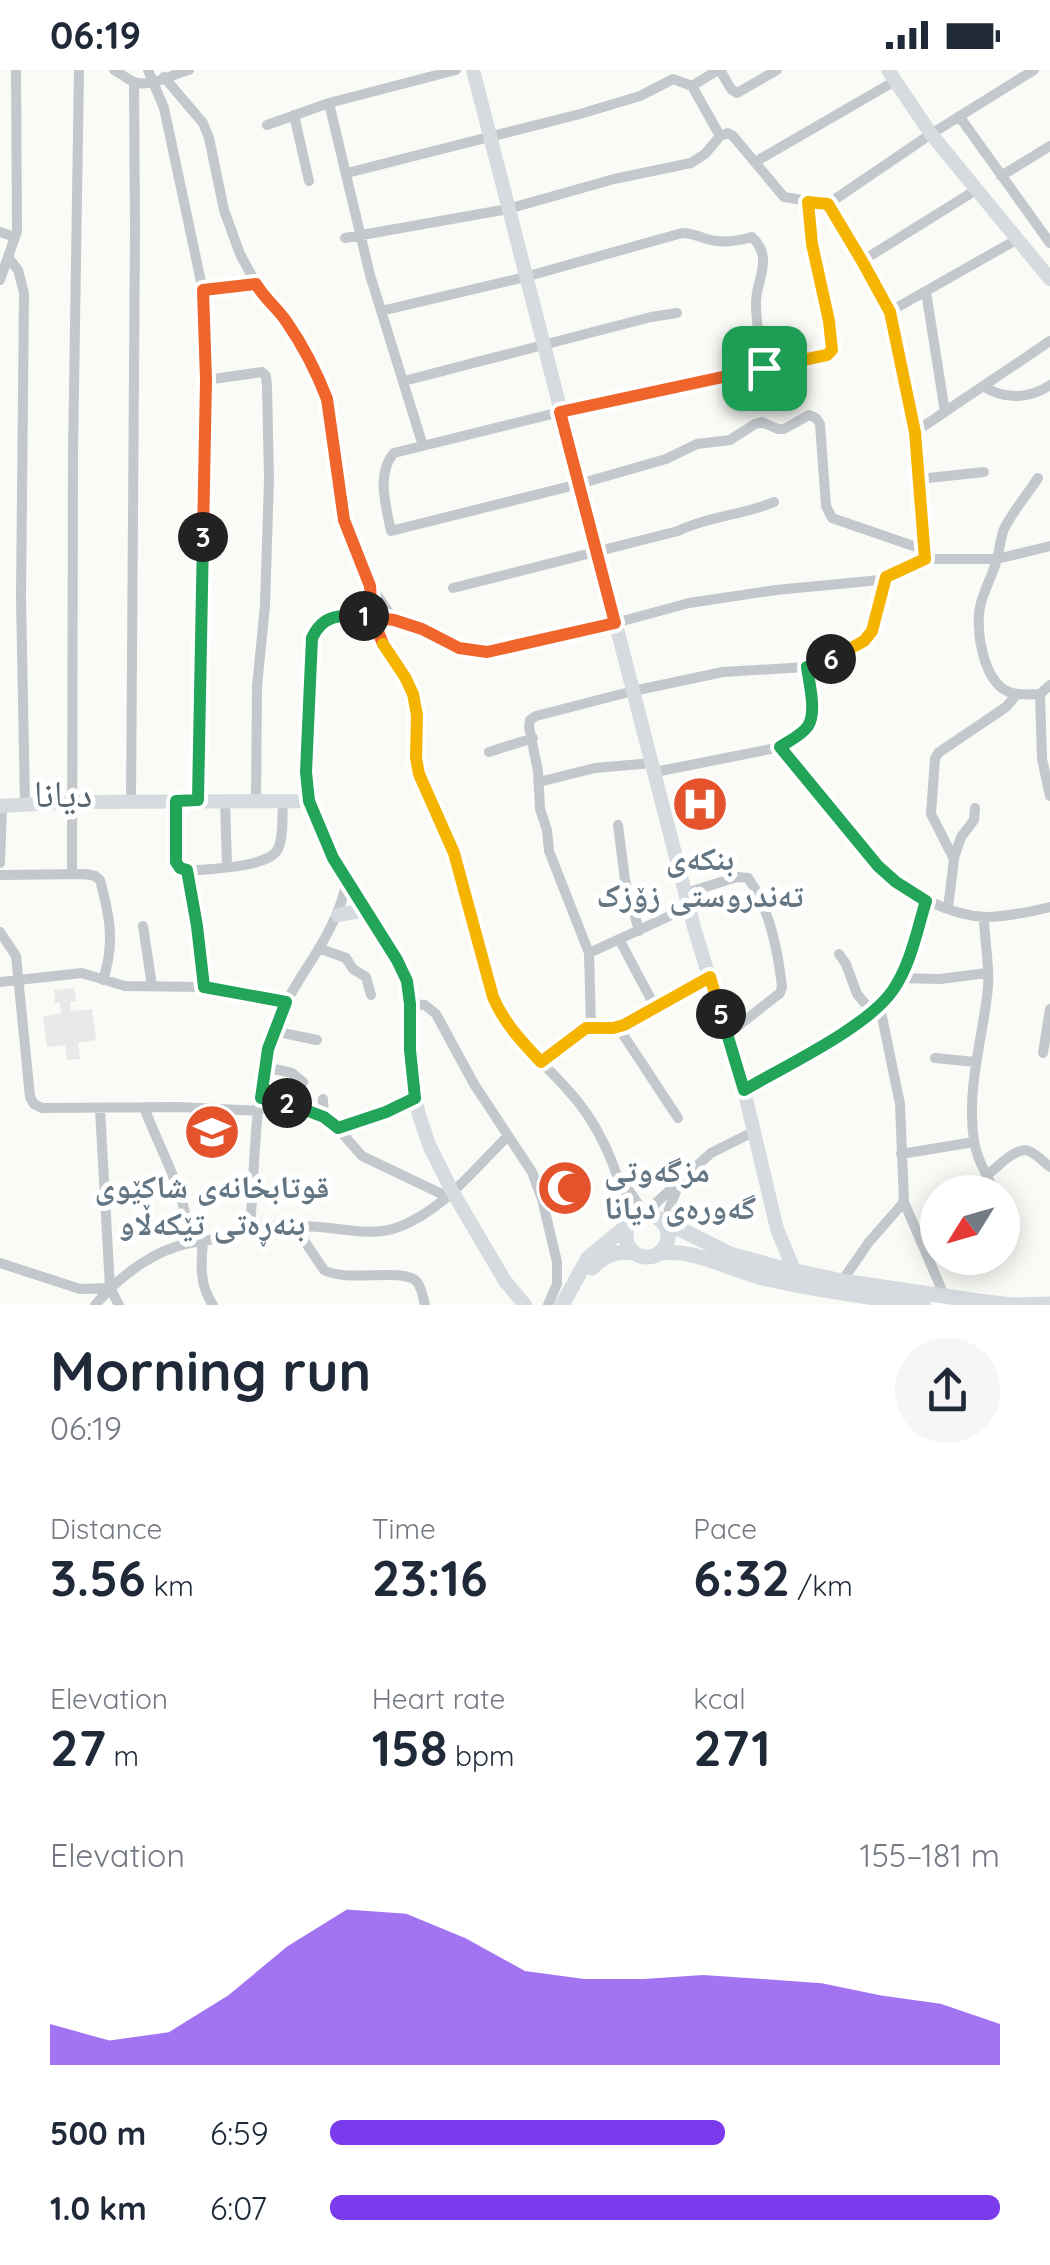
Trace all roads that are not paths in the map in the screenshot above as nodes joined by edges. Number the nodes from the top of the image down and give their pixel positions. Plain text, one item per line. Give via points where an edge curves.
1 (16, 70) edge
2 (79, 70) edge
3 (114, 70) edge
4 (148, 70) edge
5 (189, 70) edge
6 (456, 70) edge
7 (473, 70) edge
8 (719, 70) edge
9 (777, 70) edge
10 (1034, 70) edge
11 (892, 76) edge
12 (164, 77) junction
13 (134, 83) junction
14 (153, 83) junction
15 (692, 86) junction
16 (330, 104) junction
17 (294, 115) junction
18 (959, 116) junction
19 (267, 124) dead end
20 (931, 134) junction
21 (490, 136) junction
22 (720, 136) junction
23 (1050, 146) edge
24 (755, 162) junction
25 (347, 173) junction
26 (1001, 176) junction
27 (309, 182) dead end
28 (976, 190) junction
29 (808, 202) junction
30 (828, 204) junction
31 (508, 208) junction
32 (1046, 230) edge
33 (0, 232) edge
34 (362, 236) junction
35 (16, 237) junction
36 (344, 238) dead end
37 (1016, 240) junction
38 (1050, 243) edge
39 (8, 257) junction
40 (862, 261) junction
41 (525, 277) junction
42 (1050, 279) edge
43 (0, 280) edge
44 (256, 284) junction
45 (203, 290) junction
46 (926, 292) junction
47 (381, 311) junction
48 (890, 312) junction
49 (677, 314) dead end
50 (1049, 343) edge
51 (543, 345) junction
52 (764, 368) junction
53 (206, 380) junction
54 (404, 381) junction
55 (1050, 385) edge
56 (983, 386) junction
57 (560, 412) junction
58 (945, 412) junction
59 (915, 432) junction
60 (423, 446) junction
61 (984, 472) dead end
62 (1038, 478) dead end
63 (919, 479) junction
64 (579, 484) junction
65 (774, 502) dead end
66 (1050, 546) edge
67 (597, 552) junction
68 (925, 554) junction
69 (997, 560) junction
70 (886, 577) junction
71 (370, 586) junction
72 (453, 588) dead end
73 (372, 616) junction
74 (394, 620) junction
75 (615, 623) junction
76 (807, 667) junction
77 (1050, 685) edge
78 (633, 691) junction
79 (1017, 694) junction
80 (1040, 694) junction
81 (532, 738) junction
82 (780, 747) junction
83 (490, 752) dead end
84 (654, 768) junction
85 (539, 782) junction
86 (1050, 796) edge
87 (198, 800) junction
88 (225, 800) junction
89 (256, 800) junction
90 (131, 801) junction
91 (176, 801) junction
92 (283, 801) junction
93 (309, 801) junction
94 (72, 802) junction
95 (1, 806) edge
96 (24, 806) junction
97 (975, 808) dead end
98 (618, 824) dead end
99 (954, 859) junction
100 (0, 863) edge
101 (227, 866) junction
102 (187, 870) junction
103 (72, 874) junction
104 (0, 875) edge
105 (348, 881) junction
106 (687, 900) junction
107 (926, 901) junction
108 (948, 908) junction
109 (1050, 908) edge
110 (365, 910) junction
111 (338, 915) junction
112 (984, 917) junction
113 (143, 926) dead end
114 (640, 931) junction
115 (0, 932) edge
116 (619, 939) junction
117 (320, 949) junction
118 (588, 953) junction
119 (839, 954) dead end
120 (988, 973) junction
121 (710, 977) junction
122 (900, 978) junction
123 (18, 980) junction
124 (104, 980) junction
125 (0, 982) edge
126 (152, 986) junction
127 (204, 987) junction
128 (372, 996) dead end
129 (286, 1002) junction
130 (410, 1004) junction
131 (654, 1007) junction
132 (1050, 1009) edge
133 (876, 1010) junction
134 (591, 1027) junction
135 (618, 1027) junction
136 (274, 1032) junction
137 (728, 1034) junction
138 (317, 1040) dead end
139 (1043, 1053) dead end
140 (935, 1058) dead end
141 (541, 1062) junction
142 (975, 1062) junction
143 (265, 1067) junction
144 (303, 1082) dead end
145 (744, 1090) junction
146 (415, 1098) junction
147 (324, 1099) dead end
148 (260, 1105) junction
149 (144, 1107) junction
150 (100, 1110) junction
151 (324, 1117) junction
152 (678, 1118) dead end
153 (338, 1128) junction
154 (754, 1131) junction
155 (508, 1136) junction
156 (974, 1142) junction
157 (902, 1154) junction
158 (1050, 1167) edge
159 (617, 1172) junction
160 (987, 1175) joint
161 (682, 1180) junction
162 (450, 1194) junction
163 (904, 1202) junction
164 (647, 1214) junction
165 (629, 1224) junction
166 (295, 1226) junction
167 (666, 1226) junction
168 (250, 1228) junction
169 (777, 1229) junction
170 (204, 1241) junction
171 (189, 1243) junction
172 (634, 1253) junction
173 (660, 1253) junction
174 (0, 1263) edge
175 (760, 1264) junction
176 (794, 1270) junction
177 (580, 1275) junction
178 (110, 1288) junction
179 (840, 1293) edge
180 (944, 1295) junction
181 (566, 1302) edge
182 (1050, 1304) edge
183 (95, 1305) edge
184 (118, 1305) edge
185 (212, 1305) edge
186 (424, 1305) edge
187 (525, 1305) edge
188 (548, 1305) edge
189 (923, 1305) edge

1 - 35 street
2 - 94 street
3 - 13 street
4 - 14 street
5 - 12 street
6 - 16 street
7 - 21 street
8 - 9 street via 736,92
8 - 15 street
10 - 18 street
11 - 20 street
11 - 24 street
12 - 14 street
12 - 44 street via 210,138 232,236
13 - 14 street
13 - 90 street
14 - 45 street
15 - 21 street via 673,79 640,96
15 - 22 street
16 - 17 street
16 - 25 street
17 - 19 street
17 - 27 street
18 - 20 street
18 - 26 street
20 - 28 street
20 - 30 street
21 - 25 street
21 - 31 street
22 - 24 street via 728,132
22 - 31 street via 691,163
23 - 26 street
24 - 29 street via 784,196
25 - 34 street
26 - 32 street
28 - 37 street
28 - 40 street
29 - 30 street
29 - 52 street via 832,350
30 - 40 street
31 - 34 street
31 - 41 street
32 - 38 street
33 - 35 street
34 - 36 street
34 - 47 street
35 - 39 street
37 - 42 street
37 - 46 street
39 - 43 street
39 - 96 street via 24,293
40 - 48 street
41 - 47 street
41 - 51 street
41 - 52 street via 682,232 714,241 752,237 761,247 756,317
44 - 45 street
44 - 71 street via 286,321 327,399 344,520
45 - 53 street
46 - 48 street
46 - 58 street
47 - 54 street
48 - 59 street
49 - 51 street
50 - 56 street
51 - 54 street
51 - 57 street
52 - 57 street
53 - 87 street
53 - 89 street via 262,372 268,387
54 - 60 street
55 - 56 street via 1029,396 995,394
56 - 58 street
57 - 60 street
57 - 64 street
58 - 59 street
59 - 63 street
60 - 64 street via 394,453 385,463 391,531
61 - 63 street
62 - 69 street via 1005,527
63 - 68 street
64 - 67 street
64 - 68 street via 697,444 730,440 754,424 784,429 808,415 820,424 832,518
65 - 67 street
66 - 69 street
67 - 72 street
67 - 75 street
68 - 69 street
68 - 70 street
69 - 79 street via 980,605 982,648 994,680
70 - 75 street via 689,603
70 - 76 street via 864,641
71 - 73 street
71 - 74 street
73 - 74 street
73 - 93 street via 329,618 312,638
73 - 141 street via 413,694 419,774 454,853 493,997 508,1026
74 - 75 street via 459,648 487,652
75 - 78 street
76 - 78 street via 723,672
76 - 82 street via 810,723
77 - 80 street
78 - 81 street via 536,716 529,724
78 - 84 street
79 - 80 street
79 - 99 street via 934,759 931,814
80 - 86 street
81 - 83 street
81 - 85 street
82 - 84 street
82 - 107 street via 878,866
84 - 85 street via 595,768
84 - 106 street
85 - 118 street via 552,858
87 - 88 street
87 - 91 street
88 - 89 street
88 - 101 street
89 - 92 street
90 - 91 street
90 - 94 street
91 - 102 street via 176,862
92 - 93 street
92 - 101 street via 278,849 256,862
93 - 105 street
94 - 96 street
94 - 103 street
95 - 96 street
95 - 100 street
97 - 99 street
98 - 114 street
99 - 108 street
101 - 102 street
102 - 127 street
103 - 104 street
103 - 124 street via 100,880 111,929
105 - 110 street
105 - 111 street
106 - 114 street
106 - 121 street
106 - 137 street via 748,878 771,926 782,987
107 - 108 street
107 - 122 street
108 - 112 street
109 - 112 street
110 - 111 street
110 - 130 street via 401,966
111 - 117 street
112 - 120 street
113 - 126 street
114 - 116 street
115 - 123 street via 16,956
116 - 118 street
116 - 131 street
117 - 128 street via 348,960 368,980
117 - 129 street
118 - 134 street
119 - 133 street via 857,994
120 - 122 street
120 - 142 street
121 - 131 street
121 - 137 street
122 - 133 street
123 - 124 street via 82,973
123 - 125 street
123 - 150 street via 34,1104
124 - 126 street
126 - 127 street
127 - 129 street
129 - 136 street
130 - 146 street
130 - 155 street via 436,1014
131 - 135 street
132 - 139 street
133 - 145 street
133 - 157 street via 900,1104
134 - 135 street
134 - 141 street
135 - 152 street
136 - 138 street
136 - 143 street
137 - 145 street
140 - 142 street
141 - 159 street via 582,1107
142 - 156 street
143 - 144 street
143 - 148 street
145 - 154 street
146 - 153 street
146 - 162 street
147 - 151 street
148 - 149 street
148 - 151 street via 288,1104
148 - 168 street
149 - 150 street
149 - 171 street via 182,1199
150 - 178 street
151 - 153 street
153 - 162 street via 362,1156
154 - 161 street via 712,1153
154 - 169 street
155 - 162 street
155 - 188 street via 538,1185 557,1262
156 - 157 street
156 - 160 street
157 - 163 street
158 - 160 street via 1024,1150
159 - 164 street
159 - 165 street
161 - 164 street
161 - 167 street
162 - 166 street via 430,1212 390,1230
162 - 187 street
163 - 179 street via 869,1242
163 - 180 street
164 - 165 main road
164 - 167 main road
165 - 172 main road via 626,1240
165 - 177 main road via 588,1258
166 - 168 street
166 - 186 street via 324,1270 410,1276
167 - 173 main road via 668,1241
167 - 175 main road
168 - 170 street
169 - 175 street
169 - 176 street
170 - 171 street
170 - 185 street via 200,1275
171 - 178 street via 146,1261
172 - 173 main road
172 - 177 main road via 610,1254
173 - 179 main road via 691,1254 747,1274
174 - 178 street via 80,1288
175 - 176 main road
176 - 179 main road
177 - 181 main road
178 - 183 street
178 - 184 street
179 - 180 main road
179 - 189 main road
180 - 182 main road

